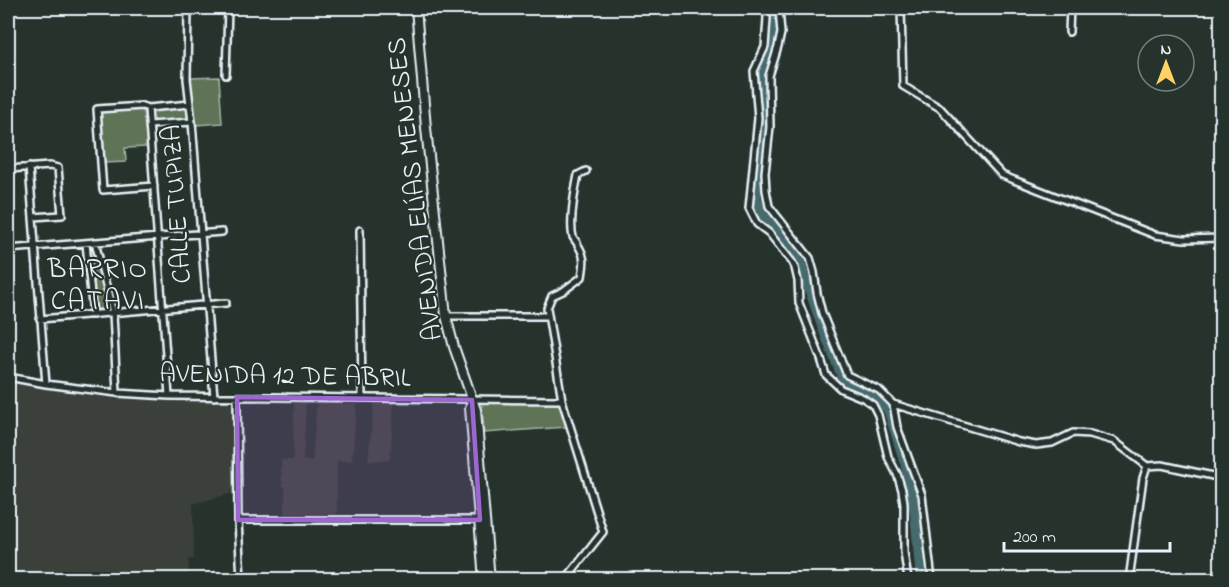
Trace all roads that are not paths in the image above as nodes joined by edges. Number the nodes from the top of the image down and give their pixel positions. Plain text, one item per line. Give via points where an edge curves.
1 (188, 8) edge
2 (228, 8) edge
3 (416, 8) edge
4 (766, 8) edge
5 (779, 8) edge
6 (901, 8) edge
7 (1070, 8) edge
8 (1069, 32) dead end
9 (226, 75) dead end
10 (190, 104) junction
11 (148, 108) junction
12 (192, 122) junction
13 (150, 125) junction
14 (29, 167) junction
15 (8, 169) edge
16 (586, 171) dead end
17 (154, 186) junction
18 (33, 217) junction
19 (360, 230) dead end
20 (222, 232) dead end
21 (200, 233) junction
22 (158, 237) junction
23 (1221, 238) edge
24 (95, 242) junction
25 (86, 243) junction
26 (35, 247) junction
27 (8, 249) edge
28 (226, 303) dead end
29 (206, 305) junction
30 (163, 309) junction
31 (113, 313) junction
32 (93, 315) junction
33 (446, 315) junction
34 (548, 316) junction
35 (40, 319) junction
36 (8, 377) edge
37 (46, 384) junction
38 (117, 393) junction
39 (170, 396) junction
40 (214, 397) junction
41 (362, 397) junction
42 (237, 398) junction
43 (562, 399) junction
44 (472, 400) junction
45 (893, 404) junction
46 (1147, 466) junction
47 (1221, 478) edge
48 (238, 520) junction
49 (483, 520) junction
50 (241, 579) edge
51 (484, 579) edge
52 (490, 579) edge
53 (565, 579) edge
54 (908, 579) edge
55 (932, 579) edge
56 (1129, 579) edge

1 - 10 street, CALLE TUPIZA
2 - 9 street
3 - 33 main road, AVENIDA ELÍAS MENESES
4 - 54 street via 765,47 754,71 758,117 749,208 757,224 795,268 799,303 826,375 841,389 873,405 878,415 888,457 902,490
5 - 45 street via 781,33 769,76 771,128 765,190 769,206 810,258 822,313 847,375 879,390
6 - 23 street via 903,86 940,108 1002,175 1155,235 1184,240
7 - 8 street
10 - 11 street
10 - 12 street, CALLE TUPIZA
11 - 13 street
11 - 17 street via 97,109 103,190
12 - 13 street
12 - 21 street, CALLE TUPIZA
13 - 17 street
14 - 15 street
14 - 18 street
14 - 18 street via 58,168 62,215
16 - 34 street via 578,175 572,222 573,238 584,258 582,277 552,296
17 - 22 street
18 - 26 street
19 - 41 street
20 - 21 street
21 - 22 street
21 - 29 street, CALLE TUPIZA
22 - 24 street
22 - 30 street
24 - 25 street
24 - 31 street
25 - 26 street
25 - 32 street
26 - 27 street
26 - 35 street
28 - 29 street
29 - 30 street
29 - 40 street, CALLE TUPIZA
30 - 31 street
30 - 39 street
31 - 32 street
31 - 38 street
32 - 35 street
33 - 34 street
33 - 44 main road, AVENIDA ELÍAS MENESES
34 - 43 street
35 - 37 street
36 - 37 street, AVENIDA 12 DE ABRIL
37 - 38 street, AVENIDA 12 DE ABRIL
38 - 39 street, AVENIDA 12 DE ABRIL
39 - 40 street, AVENIDA 12 DE ABRIL
40 - 42 street, AVENIDA 12 DE ABRIL
41 - 42 street, AVENIDA 12 DE ABRIL
41 - 44 street, AVENIDA 12 DE ABRIL
42 - 48 street
43 - 44 street, AVENIDA 12 DE ABRIL
43 - 53 street via 603,532
44 - 49 main road, AVENIDA ELÍAS MENESES
45 - 46 street via 1036,445 1052,443 1073,433 1090,434 1114,441
45 - 55 street via 897,427 922,495
46 - 47 street via 1162,465
46 - 56 street
48 - 49 street
48 - 50 street
49 - 51 main road, AVENIDA ELÍAS MENESES
49 - 52 main road, AVENIDA ELÍAS MENESES

